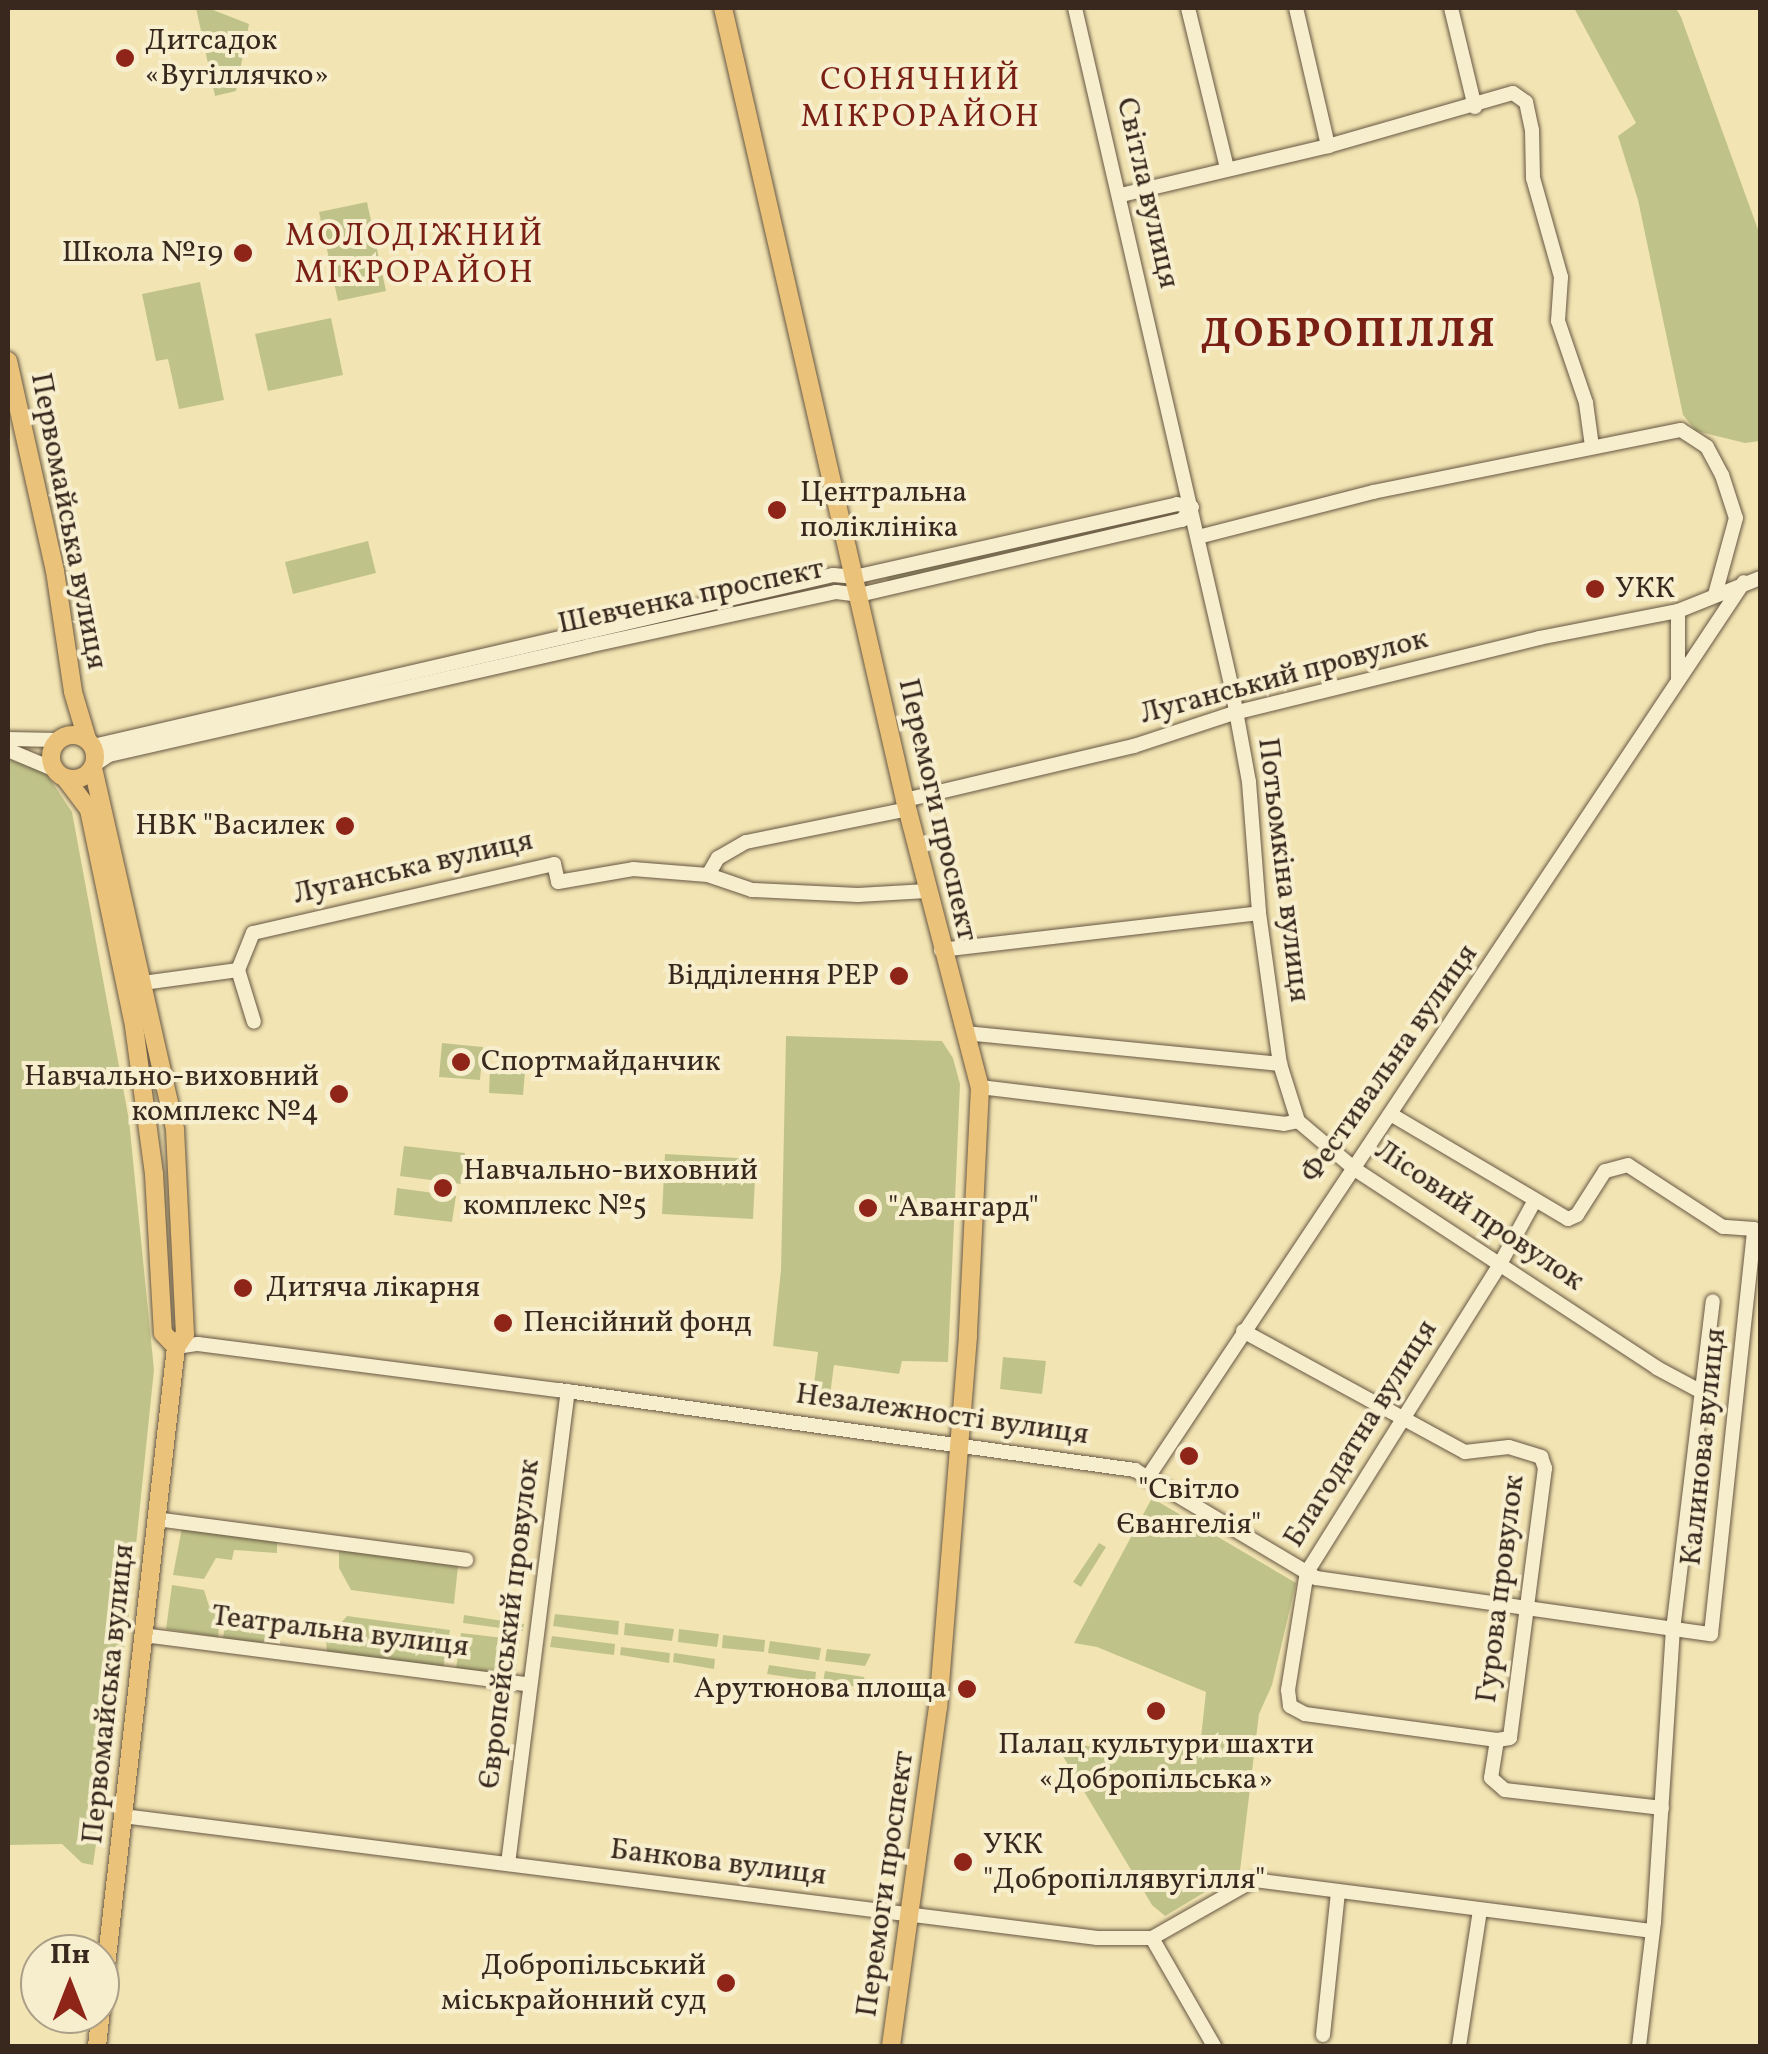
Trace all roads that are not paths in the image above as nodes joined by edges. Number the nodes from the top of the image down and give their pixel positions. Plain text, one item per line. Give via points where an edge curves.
1 (724, 8) edge
2 (1074, 8) edge
3 (1188, 8) edge
4 (1296, 8) edge
5 (1452, 8) edge
6 (1475, 107) junction
7 (1328, 146) junction
8 (1227, 168) junction
9 (1121, 195) junction
10 (8, 361) edge
11 (1592, 446) junction
12 (1192, 508) junction
13 (1198, 537) junction
14 (1760, 578) edge
15 (1744, 582) junction
16 (856, 586) junction
17 (1715, 595) junction
18 (1678, 611) junction
19 (1678, 683) junction
20 (73, 692) junction
21 (1234, 713) junction
22 (8, 738) edge
23 (59, 739) junction
24 (8, 750) edge
25 (92, 754) junction
26 (60, 774) junction
27 (907, 805) junction
28 (708, 875) junction
29 (927, 891) junction
30 (1260, 913) junction
31 (941, 950) junction
32 (238, 970) junction
33 (142, 983) junction
34 (254, 1022) dead end
35 (965, 1033) junction
36 (1280, 1064) junction
37 (980, 1087) junction
38 (1392, 1116) junction
39 (1298, 1121) junction
40 (1352, 1164) junction
41 (1534, 1202) junction
42 (1500, 1264) junction
43 (1714, 1301) dead end
44 (1244, 1330) junction
45 (176, 1347) junction
46 (568, 1391) junction
47 (1702, 1392) junction
48 (1401, 1420) junction
49 (960, 1445) junction
50 (1148, 1477) junction
51 (156, 1519) junction
52 (466, 1560) dead end
53 (1307, 1572) junction
54 (1527, 1612) junction
55 (1673, 1630) junction
56 (144, 1634) junction
57 (528, 1684) junction
58 (1497, 1740) junction
59 (1662, 1808) junction
60 (123, 1816) junction
61 (508, 1864) junction
62 (1338, 1892) junction
63 (1480, 1911) junction
64 (908, 1916) junction
65 (1650, 1930) junction
66 (1152, 1938) junction
67 (1323, 2035) dead end
68 (98, 2046) edge
69 (891, 2046) edge
70 (1214, 2046) edge
71 (1459, 2046) edge
72 (1639, 2046) edge

1 - 16 main road, Перемоги проспект
2 - 9 street, Світла вулиця
3 - 8 street
4 - 7 street
5 - 6 street
6 - 7 street
6 - 11 street via 1513,92 1526,102 1533,178 1561,276 1558,321 1586,403
7 - 8 street
8 - 9 street
9 - 12 street, Світла вулиця
10 - 20 main road, Первомайська вулиця via 55,572
11 - 13 street
11 - 17 street via 1681,430 1707,447 1736,518
12 - 13 street, Потьомкіна вулиця
12 - 16 street, Шевченка проспект via 1182,520
13 - 21 street, Потьомкіна вулиця
14 - 15 street
15 - 17 street
15 - 19 street, Фестивальна вулиця
16 - 25 street, Шевченка проспект
16 - 27 main road, Перемоги проспект
17 - 18 street
18 - 19 street
18 - 21 street, Луганський провулок
19 - 38 street, Фестивальна вулиця
20 - 23 main road, Первомайська вулиця
20 - 25 main road, Первомайська вулиця
21 - 27 street, Луганський провулок
21 - 30 street, Потьомкіна вулиця via 1249,782
22 - 23 street
23 - 25 main road via 72,734
23 - 26 main road via 50,753
24 - 26 street
25 - 26 main road via 86,775
25 - 33 main road, Первомайська вулиця
26 - 45 main road, Первомайська вулиця via 90,810 134,1026 154,1174 163,1333
27 - 28 street via 746,842 718,858
27 - 29 main road, Перемоги проспект
28 - 29 street, Луганська вулиця via 752,890 858,896
28 - 32 street, Луганська вулиця via 633,869 558,882 554,864 253,933
29 - 31 main road, Перемоги проспект
30 - 31 street
30 - 36 street, Потьомкіна вулиця
31 - 35 main road, Перемоги проспект
32 - 33 street
32 - 34 street
33 - 45 main road, Первомайська вулиця via 179,1158 185,1334
35 - 36 street
35 - 37 main road, Перемоги проспект
36 - 39 street, Потьомкіна вулиця
37 - 39 street
37 - 49 main road, Перемоги проспект
38 - 40 street, Фестивальна вулиця
38 - 41 street
39 - 40 street, Лісовий провулок
40 - 42 street, Лісовий провулок
40 - 44 street, Фестивальна вулиця
41 - 42 street, Благодатна вулиця
41 - 55 street, Калинова вулиця via 1568,1220 1605,1171 1628,1165 1723,1227 1754,1229 1711,1634
42 - 47 street, Лісовий провулок
42 - 48 street, Благодатна вулиця
43 - 47 street, Калинова вулиця
44 - 48 street
44 - 50 street, Фестивальна вулиця
45 - 46 street, Незалежності вулиця via 198,1344
45 - 51 main road, Первомайська вулиця
46 - 49 street, Незалежності вулиця
46 - 57 street, Європейський провулок via 546,1590 538,1605
47 - 55 street, Калинова вулиця
48 - 53 street, Благодатна вулиця
48 - 54 street, Гурова провулок via 1465,1452 1509,1447 1541,1458
49 - 50 street, Незалежності вулиця
49 - 64 main road, Перемоги проспект via 935,1729
50 - 53 street, Незалежності вулиця
51 - 52 street
51 - 56 main road, Первомайська вулиця
53 - 54 street, Незалежності вулиця via 1331,1582
53 - 58 street, Благодатна вулиця via 1288,1690 1294,1711
54 - 55 street, Незалежності вулиця
54 - 58 street, Гурова провулок via 1510,1738
55 - 59 street, Калинова вулиця
56 - 57 street, Театральна вулиця
56 - 60 main road, Первомайська вулиця
57 - 61 street, Європейський провулок
58 - 59 street, Гурова провулок via 1491,1778 1504,1790
59 - 65 street, Калинова вулиця
60 - 61 street, Банкова вулиця
60 - 68 main road, Первомайська вулиця
61 - 64 street, Банкова вулиця
62 - 63 street, Банкова вулиця
62 - 66 street, Банкова вулиця via 1254,1880
62 - 67 street
63 - 65 street, Банкова вулиця
63 - 71 street
64 - 66 street, Банкова вулиця
64 - 69 main road, Перемоги проспект
65 - 72 street, Калинова вулиця
66 - 70 street

